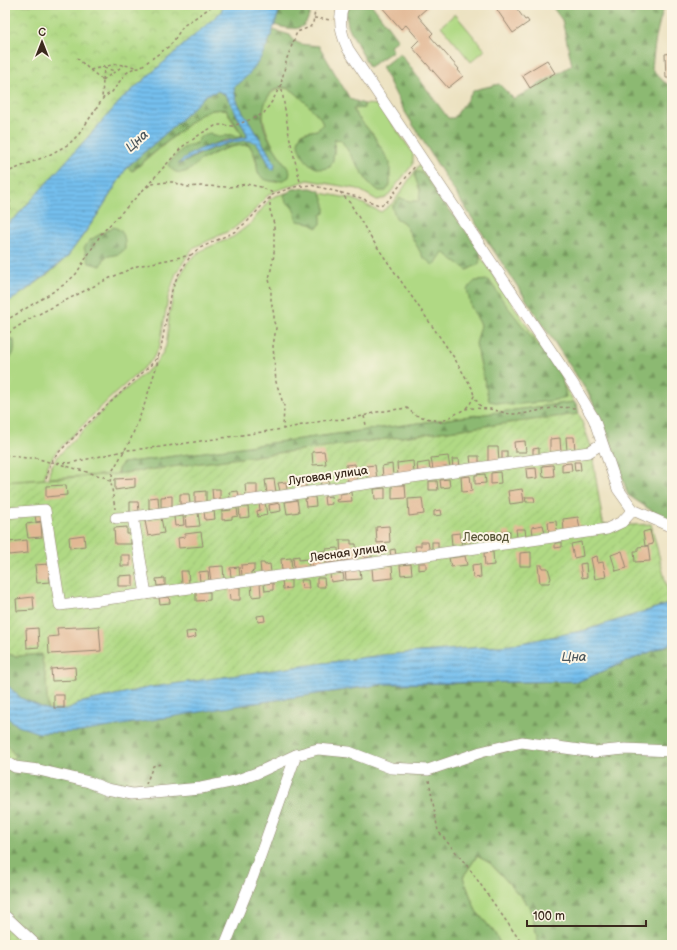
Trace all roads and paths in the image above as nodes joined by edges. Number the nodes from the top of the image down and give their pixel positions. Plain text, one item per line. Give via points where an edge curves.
1 (211, 5) edge
2 (316, 5) edge
3 (344, 5) edge
4 (314, 18) junction
5 (342, 21) junction
6 (77, 58) dead end
7 (125, 65) junction
8 (104, 68) junction
9 (138, 68) junction
10 (90, 70) junction
11 (115, 71) junction
12 (103, 80) junction
13 (281, 84) junction
14 (102, 101) junction
15 (422, 157) junction
16 (5, 173) edge
17 (301, 186) junction
18 (145, 188) junction
19 (5, 189) edge
20 (340, 192) junction
21 (275, 194) junction
22 (270, 197) junction
23 (5, 219) edge
24 (191, 255) junction
25 (5, 320) edge
26 (5, 338) edge
27 (158, 354) junction
28 (474, 396) junction
29 (585, 406) junction
30 (484, 408) junction
31 (465, 409) junction
32 (364, 416) junction
33 (366, 425) dead end
34 (283, 429) junction
35 (601, 444) junction
36 (125, 450) junction
37 (5, 455) edge
38 (51, 462) junction
39 (46, 479) dead end
40 (111, 482) junction
41 (633, 510) junction
42 (5, 512) edge
43 (133, 517) junction
44 (116, 518) joint
45 (672, 527) edge
46 (146, 594) junction
47 (672, 751) edge
48 (296, 754) junction
49 (5, 762) edge
50 (161, 764) dead end
51 (428, 770) junction
52 (142, 794) junction
53 (5, 916) edge
54 (36, 945) edge
55 (225, 945) edge
56 (523, 945) edge

1 - 9 path via 183,26 168,47
2 - 4 path
3 - 5 street
4 - 5 path
4 - 13 path via 310,27 297,32
5 - 15 street via 342,36 348,49
6 - 10 path
7 - 8 path via 116,64
7 - 9 path
7 - 11 path
8 - 10 path
8 - 11 path
8 - 12 path
9 - 14 path via 125,74
10 - 12 path
11 - 12 path
12 - 14 path
13 - 17 path
13 - 18 path via 264,113 233,126 216,126 198,135 182,147
14 - 16 path via 80,134 69,144
15 - 20 path via 386,203 379,205
15 - 29 street via 573,384
17 - 20 path via 311,185
17 - 21 path
18 - 21 path via 166,182 187,187 229,187 246,184 261,187
18 - 25 path via 101,234 76,274 65,284
19 - 23 path via 10,197 10,210
20 - 28 path via 453,356
21 - 22 path
22 - 24 path via 234,232
22 - 34 path via 274,224 274,255 269,279 276,328 273,346 276,382 284,406
24 - 26 path via 137,266 110,278 31,318
24 - 27 path via 177,277 170,296
27 - 36 path via 144,406
27 - 38 path via 154,362 85,426
28 - 30 path
28 - 31 path
29 - 30 path via 558,407 522,414
29 - 35 street via 594,419
30 - 31 path
31 - 32 path via 441,422 414,415 407,408
32 - 33 path
32 - 34 path
34 - 36 path
35 - 41 street via 618,489
35 - 43 street, Луговая улица via 589,452
36 - 38 path via 70,463
36 - 40 path via 113,470
37 - 38 path
38 - 39 path
38 - 40 path via 104,477
40 - 44 path
41 - 45 street
41 - 46 street, Лесная улица via 622,522 607,529
42 - 46 street, Лесная улица via 45,510 60,605
43 - 44 street, Луговая улица
43 - 46 street
47 - 51 street via 625,749 594,752 522,742
48 - 51 street via 318,749 349,752 391,768
48 - 52 street via 234,781 201,788
48 - 55 street via 253,876
49 - 52 street via 15,767 89,782 107,790
50 - 52 path via 153,766
51 - 56 path via 438,831 469,868
53 - 54 street

